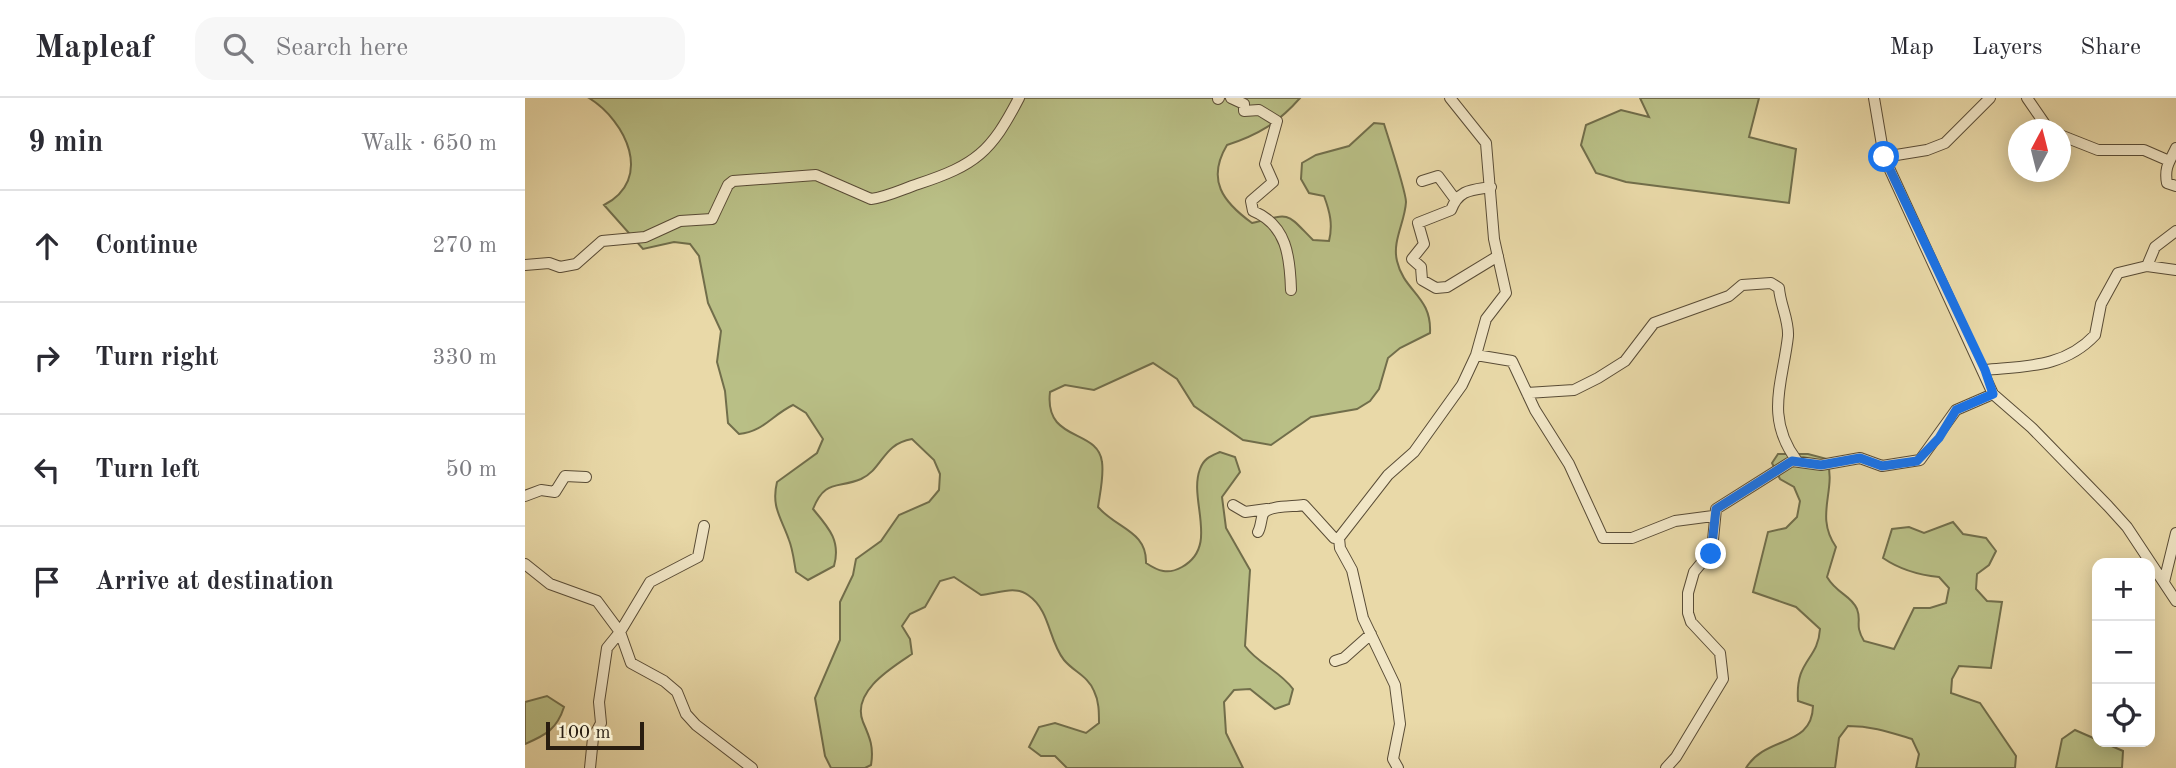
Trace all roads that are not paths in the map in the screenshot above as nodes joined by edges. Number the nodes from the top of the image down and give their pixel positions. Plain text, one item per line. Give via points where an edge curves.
1 (1019, 98) edge
2 (1231, 98) edge
3 (1450, 98) edge
4 (1874, 98) edge
5 (1990, 98) edge
6 (2027, 98) edge
7 (2041, 119) edge
8 (2071, 139) edge
9 (2176, 148) edge
10 (1884, 157) junction
11 (2167, 160) junction
12 (1422, 181) dead end
13 (2176, 186) edge
14 (1491, 187) junction
15 (1455, 199) junction
16 (2176, 231) edge
17 (1498, 256) junction
18 (525, 265) edge
19 (2147, 266) junction
20 (2176, 270) edge
21 (1291, 290) dead end
22 (1476, 355) junction
23 (1985, 370) junction
24 (1527, 393) junction
25 (1993, 394) junction
26 (1797, 461) junction
27 (586, 477) dead end
28 (525, 496) edge
29 (1233, 505) dead end
30 (1271, 508) junction
31 (1713, 516) junction
32 (704, 526) dead end
33 (1258, 532) dead end
34 (2176, 533) edge
35 (1339, 538) junction
36 (525, 564) edge
37 (2164, 582) junction
38 (2176, 601) edge
39 (620, 632) junction
40 (1371, 634) junction
41 (1335, 661) dead end
42 (590, 768) edge
43 (753, 768) edge
44 (1398, 768) edge
45 (1665, 768) edge

1 - 18 street via 1003,128 979,156 944,176 871,199 816,175 731,181 712,219 680,221 645,237 602,241 576,264
2 - 21 street via 1244,104 1244,111 1259,110 1277,121 1265,164 1273,182 1251,201 1253,211 1271,218 1287,247
3 - 14 street via 1484,137
4 - 10 street
5 - 10 street via 1945,144
6 - 7 street
8 - 11 street via 2098,150 2144,149
9 - 11 street
10 - 23 street
11 - 13 street via 2167,181
12 - 15 street via 1438,176
14 - 15 street via 1465,190
14 - 17 street
15 - 17 street via 1451,210 1418,223 1424,244 1412,259 1421,267 1422,280 1436,288 1447,287
16 - 19 street via 2155,247
17 - 22 street via 1506,293 1487,316
19 - 20 street
19 - 23 street via 2118,273 2101,304 2095,335 2084,345 2039,367
22 - 24 street via 1511,360
22 - 35 street via 1462,385 1430,431
23 - 25 street
24 - 26 street via 1574,390 1625,361 1654,323 1729,296 1742,285 1770,283 1779,288 1788,333 1776,393 1778,415
24 - 31 street via 1569,464 1603,538 1632,538 1675,520
25 - 26 street via 1956,410 1939,438 1917,461 1882,466 1860,458 1821,465
25 - 37 street via 2108,506
26 - 31 street via 1721,506
27 - 28 street via 565,476 555,492 541,490
29 - 30 street via 1255,513
30 - 33 street via 1263,514
30 - 35 street via 1304,505
31 - 45 street via 1712,550 1694,572 1688,613 1720,653 1723,679
32 - 39 street via 698,557 650,582
34 - 37 street
35 - 40 street
36 - 39 street via 550,584 597,600
37 - 38 street
39 - 42 street via 607,648 599,702 601,723 593,738
39 - 43 street via 631,663 677,692 696,725
40 - 41 street
40 - 44 street via 1392,675 1398,700 1400,734 1393,758

